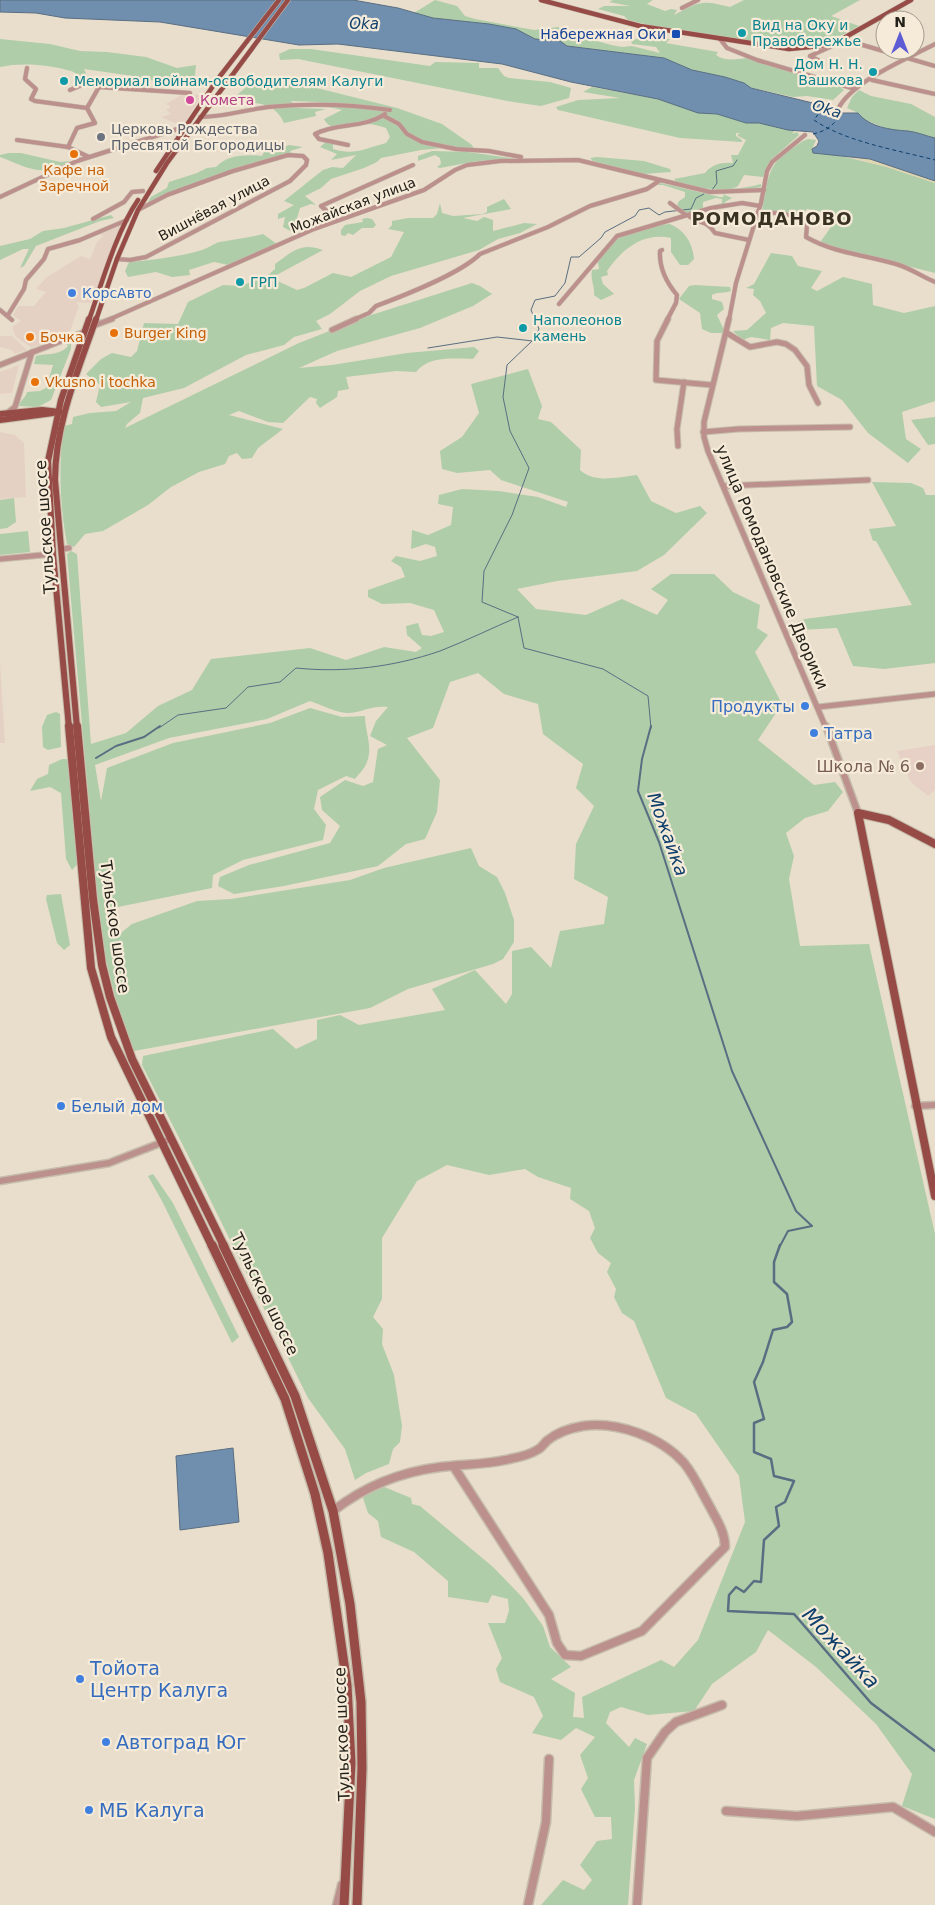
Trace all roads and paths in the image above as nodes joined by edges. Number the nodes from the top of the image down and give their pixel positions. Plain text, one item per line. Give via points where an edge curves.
1 (278, 0) edge
2 (288, 0) edge
3 (541, 0) edge
4 (698, 0) edge
5 (911, 0) edge
6 (682, 8) dead end
7 (720, 39) junction
8 (842, 39) junction
9 (731, 41) junction
10 (725, 46) junction
11 (875, 49) edge
12 (907, 60) edge
13 (913, 60) edge
14 (822, 62) dead end
15 (935, 66) edge
16 (27, 68) dead end
17 (872, 80) junction
18 (99, 87) junction
19 (855, 89) junction
20 (70, 90) dead end
21 (190, 93) dead end
22 (935, 94) edge
23 (87, 108) junction
24 (838, 109) dead end
25 (384, 116) junction
26 (200, 117) junction
27 (187, 126) junction
28 (171, 131) junction
29 (181, 134) junction
30 (805, 135) dead end
31 (17, 140) dead end
32 (348, 145) dead end
33 (68, 148) junction
34 (89, 157) junction
35 (532, 160) junction
36 (413, 165) dead end
37 (659, 181) junction
38 (764, 190) junction
39 (143, 191) junction
40 (0, 197) edge
41 (670, 203) dead end
42 (760, 206) junction
43 (138, 210) junction
44 (758, 212) junction
45 (687, 215) junction
46 (93, 219) dead end
47 (127, 220) junction
48 (337, 220) junction
49 (749, 240) junction
50 (662, 250) dead end
51 (117, 259) junction
52 (935, 282) edge
53 (559, 304) dead end
54 (0, 310) edge
55 (8, 315) junction
56 (96, 317) junction
57 (12, 320) dead end
58 (110, 320) junction
59 (93, 326) junction
60 (332, 330) dead end
61 (84, 332) junction
62 (726, 333) junction
63 (68, 338) junction
64 (81, 341) junction
65 (32, 352) junction
66 (0, 365) edge
67 (684, 382) junction
68 (712, 386) junction
69 (61, 400) junction
70 (818, 403) dead end
71 (60, 412) junction
72 (41, 413) junction
73 (1, 415) edge
74 (54, 423) junction
75 (850, 427) dead end
76 (703, 432) junction
77 (678, 446) dead end
78 (868, 480) dead end
79 (725, 486) junction
80 (53, 554) junction
81 (0, 560) edge
82 (935, 694) edge
83 (818, 707) junction
84 (858, 813) junction
85 (935, 844) edge
86 (935, 1105) edge
87 (916, 1106) junction
88 (166, 1141) junction
89 (0, 1181) edge
90 (935, 1196) edge
91 (454, 1467) junction
92 (333, 1511) junction
93 (722, 1705) dead end
94 (548, 1759) dead end
95 (726, 1811) dead end
96 (935, 1832) edge
97 (346, 1864) junction
98 (337, 1905) edge
99 (344, 1905) edge
100 (356, 1905) edge
101 (528, 1905) edge
102 (637, 1905) edge

1 - 27 main road, Тульское шоссе
2 - 26 main road, Тульское шоссе
3 - 7 main road via 640,26
4 - 6 street
5 - 8 main road
7 - 9 main road
7 - 10 street
8 - 9 main road via 810,48 789,49
8 - 11 street
8 - 14 street via 810,56
9 - 10 street
10 - 19 street via 757,60
12 - 17 street
13 - 15 street
16 - 23 street via 25,80 36,89 31,100
17 - 19 street
17 - 22 street
18 - 20 street via 87,83
18 - 21 street
18 - 23 street
19 - 24 street
23 - 33 street via 95,123 77,128
25 - 26 street via 390,110 355,104 306,104
25 - 32 street via 371,124 328,129 315,134 319,139
25 - 35 street via 422,142
26 - 43 main road, Тульское шоссе
27 - 28 street
27 - 29 main road, Тульское шоссе
28 - 29 street
28 - 34 street
29 - 39 main road, Тульское шоссе
30 - 38 street, улица Ромодановские Дворики via 772,162
31 - 33 street
33 - 34 street
34 - 40 street
35 - 37 street, Можайская улица via 590,162
35 - 48 street, Можайская улица via 467,165 424,190
36 - 48 street via 321,206
37 - 38 street, Можайская улица via 714,193
37 - 60 street via 648,189 590,206 480,254 477,259 432,283 376,306 369,313
38 - 42 street, улица Ромодановские Дворики
39 - 46 street via 132,192 124,202
39 - 47 main road, Тульское шоссе
41 - 45 street
42 - 44 street, улица Ромодановские Дворики
42 - 45 street via 742,203
43 - 51 main road, Тульское шоссе
43 - 51 street, Вишнёвая улица via 167,195 233,171 288,156 303,156 307,160 290,181 146,256
44 - 49 street, улица Ромодановские Дворики
44 - 52 street via 796,217 806,223 806,238 813,242 911,269
45 - 49 street via 709,224 715,233
45 - 53 street via 617,236
47 - 55 street via 80,240 48,249 44,259 26,280
47 - 61 main road, Тульское шоссе
48 - 58 street, Можайская улица
49 - 62 street, улица Ромодановские Дворики
50 - 67 street via 659,259 667,284 677,295 657,341 656,380
51 - 56 main road, Тульское шоссе
54 - 55 street
55 - 57 street
56 - 58 street
56 - 59 main road, Тульское шоссе
58 - 59 street, Можайская улица
59 - 71 main road, Тульское шоссе
61 - 63 street
61 - 64 main road, Тульское шоссе
62 - 68 street, улица Ромодановские Дворики
62 - 70 street via 750,347 783,342 799,353
63 - 64 street
63 - 65 street
64 - 69 main road, Тульское шоссе
65 - 66 street
65 - 73 street via 15,407
67 - 68 street
67 - 77 street via 677,429
68 - 76 street, улица Ромодановские Дворики
69 - 71 main road, Тульское шоссе
69 - 72 main road
71 - 72 main road
71 - 74 main road, Тульское шоссе
71 - 88 main road, Тульское шоссе via 55,460 66,549 89,854 101,966 120,1033
72 - 73 main road
72 - 74 main road
74 - 80 main road, Тульское шоссе via 48,461
75 - 76 street
76 - 79 street, улица Ромодановские Дворики via 708,451
78 - 79 street
79 - 83 street, улица Ромодановские Дворики
80 - 81 street
80 - 88 main road, Тульское шоссе via 91,968 111,1037
82 - 83 street
83 - 84 street, улица Ромодановские Дворики
84 - 85 main road via 874,814 892,821
84 - 87 main road
86 - 87 street
87 - 90 main road
88 - 89 street via 108,1162
88 - 92 main road, Тульское шоссе via 261,1321 295,1396
88 - 97 main road, Тульское шоссе via 285,1399 315,1494 328,1553 347,1685 350,1764
91 - 91 street via 549,1615 557,1643 565,1655 581,1656 642,1631 725,1547 726,1536 695,1480 678,1457 635,1433 608,1425 569,1430 549,1440 536,1452
91 - 92 street via 441,1466 375,1483
92 - 100 main road, Тульское шоссе via 350,1604 361,1702 362,1768
93 - 102 street via 676,1722 647,1758
94 - 101 street via 546,1822
95 - 96 street via 797,1816 893,1807
97 - 98 street
97 - 99 main road, Тульское шоссе

